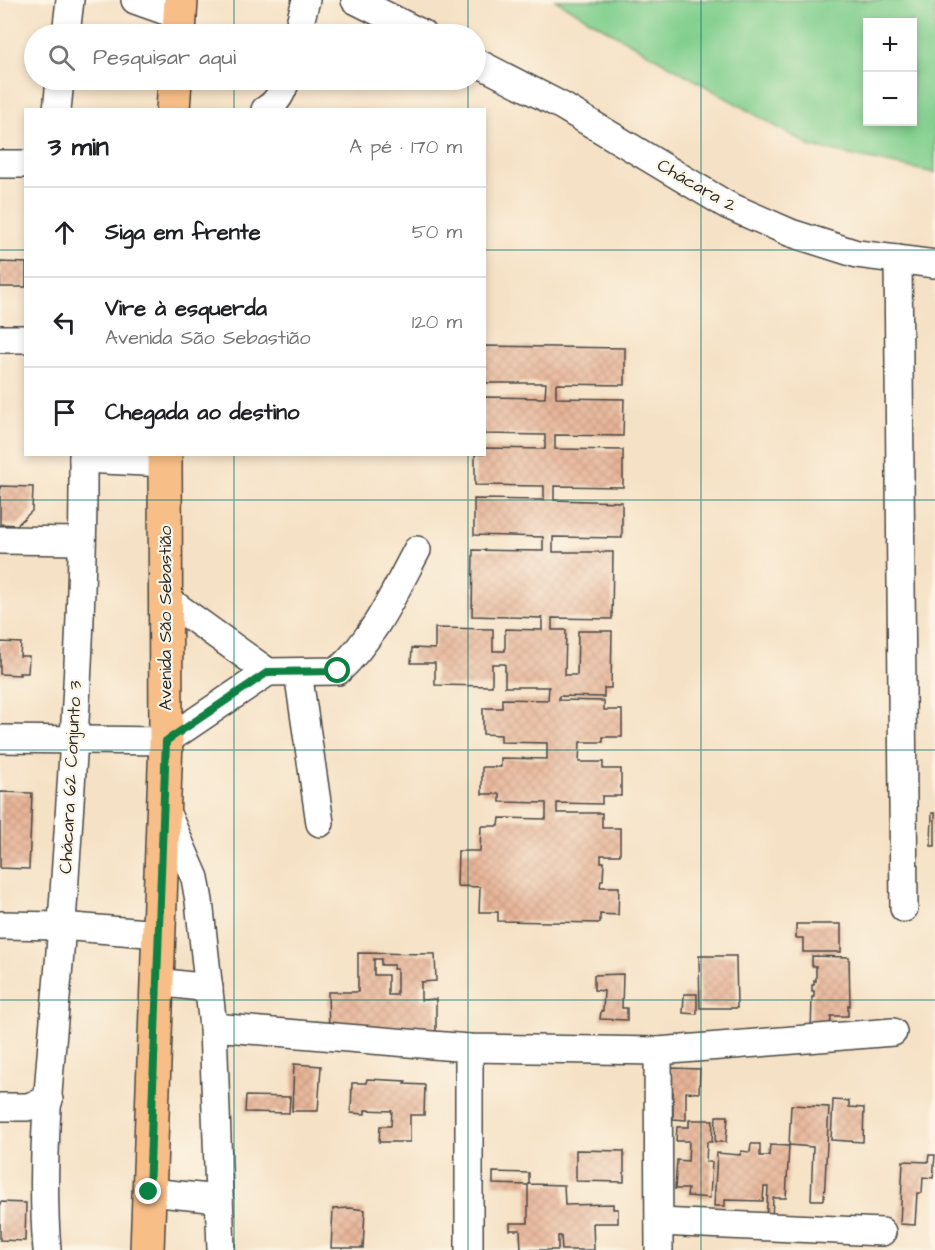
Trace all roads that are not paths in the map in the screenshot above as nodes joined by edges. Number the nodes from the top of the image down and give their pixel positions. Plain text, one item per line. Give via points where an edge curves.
1 (70, 0) edge
2 (135, 0) edge
3 (306, 0) edge
4 (355, 0) edge
5 (180, 17) edge
6 (67, 24) edge
7 (300, 24) edge
8 (403, 24) edge
9 (486, 67) edge
10 (59, 90) edge
11 (174, 90) edge
12 (283, 90) edge
13 (57, 108) edge
14 (173, 108) edge
15 (268, 108) edge
16 (0, 164) edge
17 (24, 164) edge
18 (898, 259) junction
19 (935, 264) edge
20 (0, 339) edge
21 (24, 339) edge
22 (83, 457) edge
23 (165, 459) edge
24 (0, 540) edge
25 (82, 541) junction
26 (417, 550) dead end
27 (165, 598) junction
28 (268, 672) junction
29 (298, 672) junction
30 (0, 739) edge
31 (74, 740) junction
32 (166, 741) junction
33 (163, 806) junction
34 (320, 822) dead end
35 (904, 908) dead end
36 (0, 925) edge
37 (62, 926) junction
38 (159, 934) junction
39 (157, 982) junction
40 (209, 988) junction
41 (213, 1027) junction
42 (893, 1032) dead end
43 (469, 1048) junction
44 (658, 1051) junction
45 (49, 1100) junction
46 (0, 1107) edge
47 (149, 1192) junction
48 (219, 1199) junction
49 (659, 1222) junction
50 (882, 1232) dead end
51 (47, 1250) edge
52 (147, 1250) edge
53 (221, 1250) edge
54 (469, 1250) edge
55 (658, 1250) edge

1 - 6 street
2 - 5 street
3 - 7 street
4 - 8 street
9 - 18 street, Chácara 2 via 562,106 727,205 791,233 857,254
10 - 13 street
11 - 14 main road
12 - 15 street
16 - 17 street
18 - 19 street, Chácara 2
18 - 35 street
20 - 21 street
22 - 23 street
22 - 25 street, Chácara 62 Conjunto 3
23 - 27 main road, Avenida São Sebastião
24 - 25 street
25 - 31 street, Chácara 62 Conjunto 3
26 - 29 street via 380,620 356,655 338,671
27 - 28 street
27 - 32 main road, Avenida São Sebastião
28 - 29 street
28 - 32 street
29 - 34 street
30 - 31 street
31 - 32 street
31 - 37 street, Chácara 62 Conjunto 3
32 - 33 main road, Avenida São Sebastião
33 - 38 main road, Avenida São Sebastião
33 - 40 street via 195,878
36 - 37 street
37 - 38 street
37 - 45 street, Chácara 62 Conjunto 3
38 - 39 main road, Avenida São Sebastião
39 - 40 street
39 - 47 main road, Avenida São Sebastião
40 - 41 street
41 - 43 street
41 - 48 street
42 - 44 street
43 - 44 street
43 - 54 street
44 - 49 street
45 - 46 street via 27,1107
45 - 51 street, Chácara 62 Conjunto 3 via 44,1209
47 - 48 street
47 - 52 main road, Avenida São Sebastião
48 - 53 street
49 - 50 street
49 - 55 street

